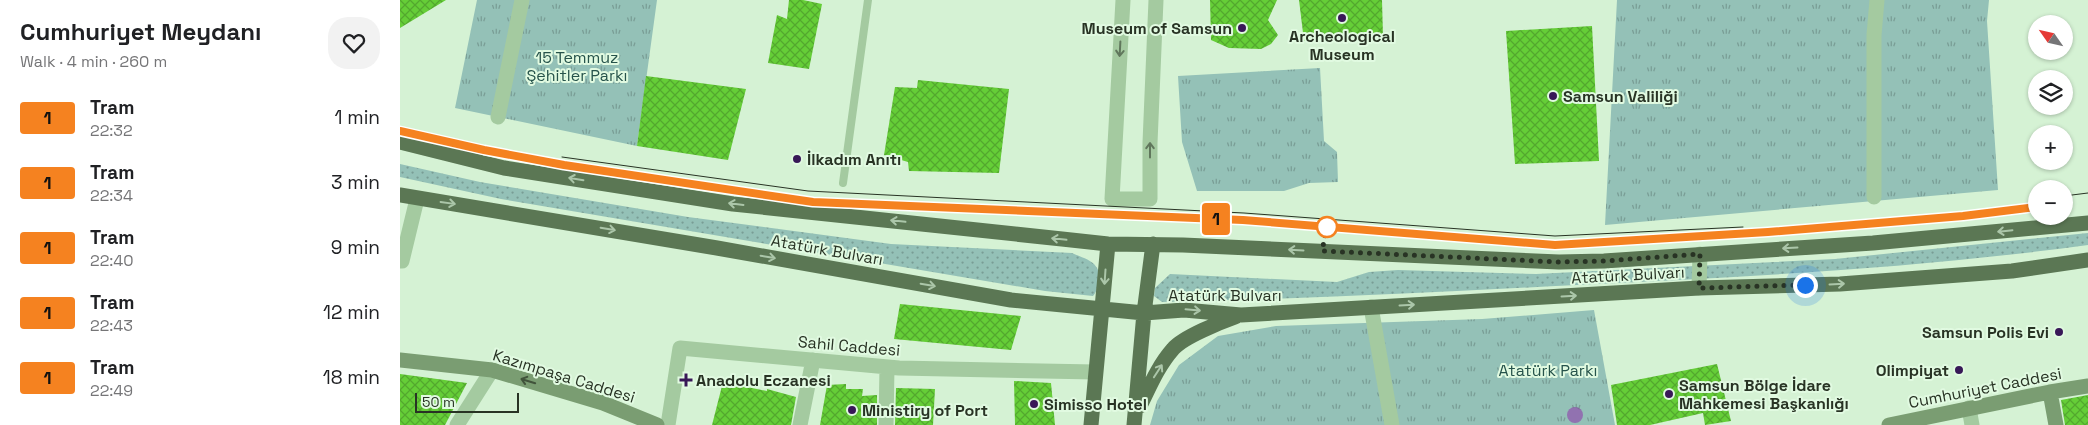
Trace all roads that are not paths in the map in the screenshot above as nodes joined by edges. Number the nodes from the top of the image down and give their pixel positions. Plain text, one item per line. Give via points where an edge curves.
1 (522, 0) edge
2 (868, 0) edge
3 (1123, 0) edge
4 (1156, 0) edge
5 (1876, 0) edge
6 (498, 117) dead end
7 (400, 142) edge
8 (843, 183) dead end
9 (400, 195) edge
10 (1874, 197) dead end
11 (417, 199) junction
12 (2088, 223) edge
13 (1108, 244) junction
14 (1153, 244) junction
15 (1700, 254) junction
16 (2088, 260) edge
17 (401, 263) edge
18 (1699, 288) junction
19 (1371, 307) junction
20 (1103, 310) junction
21 (1144, 313) junction
22 (1241, 315) junction
23 (400, 360) edge
24 (813, 360) junction
25 (887, 367) junction
26 (492, 370) junction
27 (1095, 372) junction
28 (2088, 386) edge
29 (2050, 392) junction
30 (1969, 408) junction
31 (1135, 419) edge
32 (457, 425) edge
33 (656, 425) edge
34 (668, 425) edge
35 (800, 425) edge
36 (886, 425) edge
37 (1091, 425) edge
38 (1392, 425) edge
39 (1889, 425) edge
40 (1972, 425) edge
41 (2056, 425) edge

1 - 6 street
2 - 8 lane
3 -> 4 street via 1112,199 1150,199
5 - 10 street
13 -> 7 main road, Atatürk Bulvarı via 733,204 504,168
9 - 11 main road, Atatürk Bulvarı
11 - 17 street
11 -> 20 main road, Atatürk Bulvarı via 1011,300
12 -> 15 main road, Atatürk Bulvarı via 1873,244
13 - 14 main road, Atatürk Bulvarı
13 -> 20 main road
15 -> 14 main road, Atatürk Bulvarı via 1559,262
14 - 21 main road
15 - 18 street
18 -> 16 main road, Atatürk Bulvarı via 1840,284 2012,270
19 -> 18 main road, Atatürk Bulvarı
19 - 22 main road, Atatürk Bulvarı
19 - 38 street
20 - 21 main road, Atatürk Bulvarı
20 - 27 main road
21 -> 22 main road, Atatürk Bulvarı via 1184,310
21 - 31 main road
31 -> 22 main road via 1155,373 1174,347 1216,324
23 - 26 main road, Kazımpaşa Caddesi
24 - 25 street, Sahil Caddesi
24 - 34 street, Sahil Caddesi via 680,348
24 - 35 street
25 - 27 street, Sahil Caddesi
25 - 36 street
26 - 32 street
33 -> 26 main road, Kazımpaşa Caddesi via 602,403
27 - 37 main road
28 - 29 main road, Cumhuriyet Caddesi
29 - 30 main road, Cumhuriyet Caddesi
29 - 41 main road
30 - 39 main road, Cumhuriyet Caddesi
30 - 40 street

